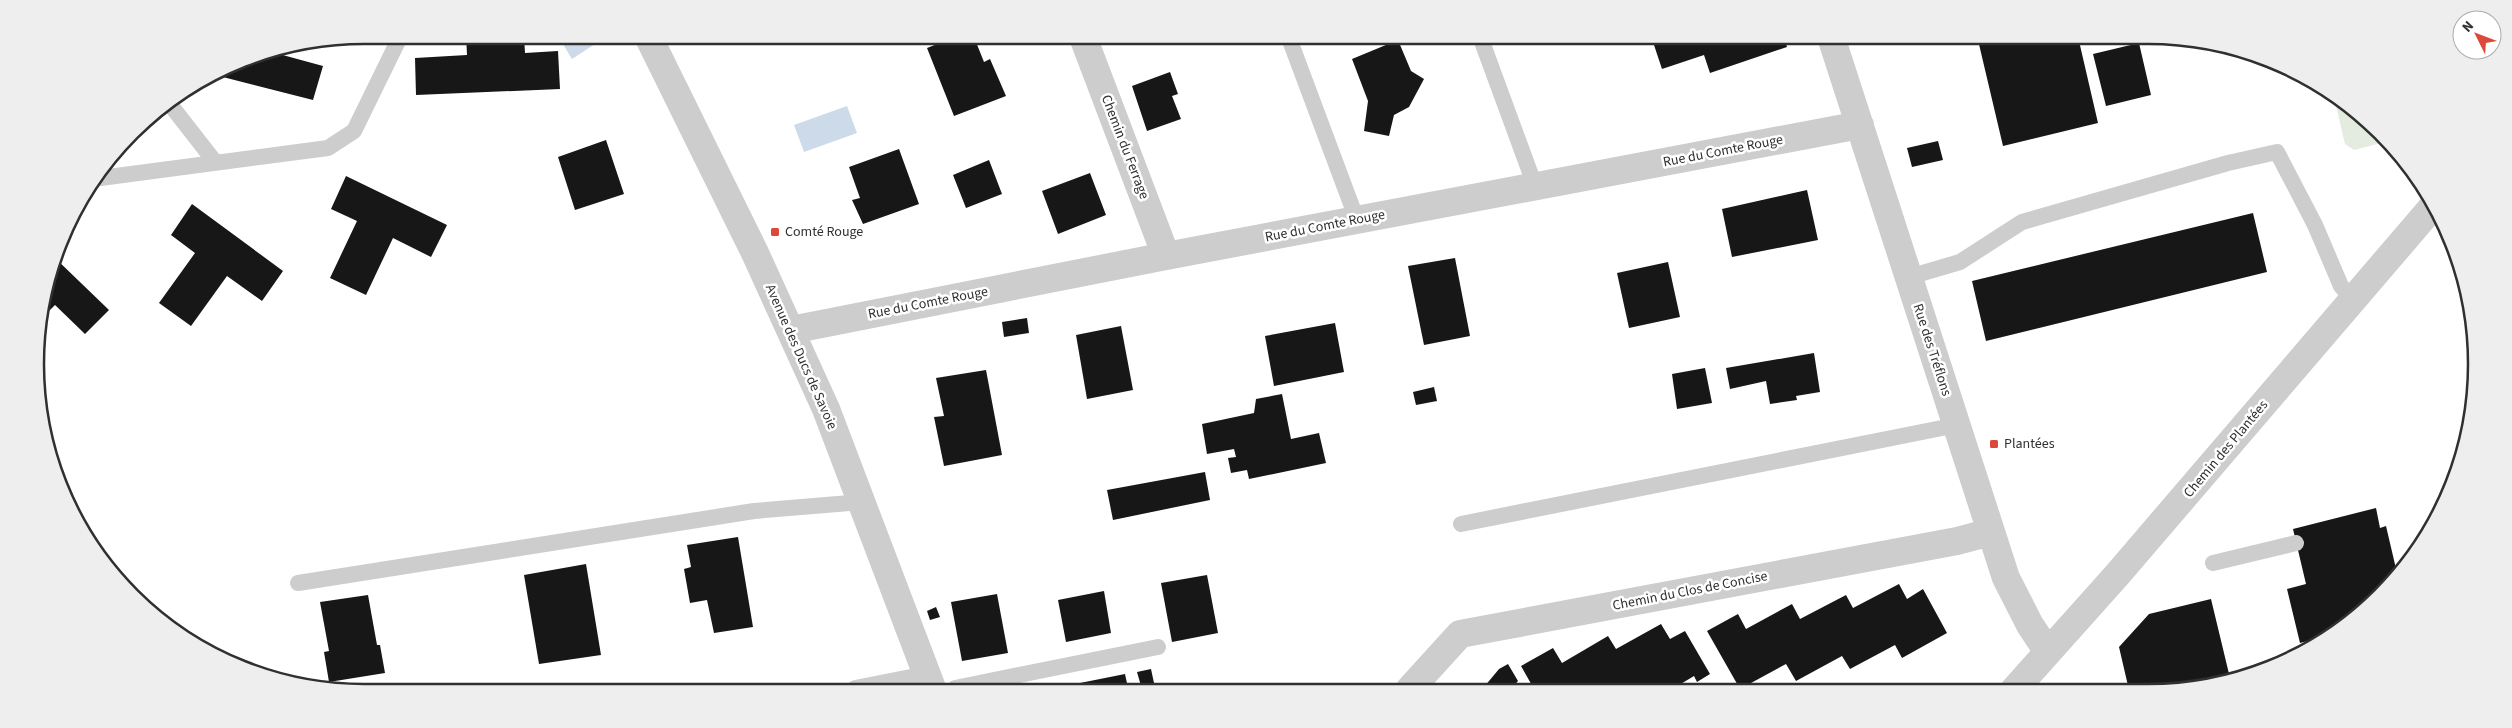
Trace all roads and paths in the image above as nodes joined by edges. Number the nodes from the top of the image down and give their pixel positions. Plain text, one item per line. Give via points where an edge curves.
1 (397, 44) edge
2 (657, 44) edge
3 (1085, 44) edge
4 (1291, 44) edge
5 (1483, 44) edge
6 (1833, 44) edge
7 (173, 108) edge
8 (1860, 125) junction
9 (215, 162) junction
10 (104, 177) edge
11 (1536, 186) junction
12 (2429, 211) edge
13 (1357, 220) junction
14 (1166, 256) junction
15 (1909, 277) junction
16 (2353, 300) junction
17 (791, 330) junction
18 (1957, 425) junction
19 (862, 502) junction
20 (1462, 524) dead end
21 (1991, 532) junction
22 (2296, 543) dead end
23 (2213, 564) dead end
24 (298, 582) dead end
25 (1158, 647) dead end
26 (2048, 652) junction
27 (929, 681) edge
28 (897, 684) edge
29 (975, 684) edge
30 (1415, 684) edge
31 (2026, 684) edge

1 - 9 lane via 354,131 328,148
2 - 17 street, Avenue des Ducs de Savoie
3 - 14 street, Chemin du Ferrage
4 - 13 lane
5 - 11 lane
6 - 8 street, Rue des Tréflons
7 - 9 lane
8 - 11 street, Rue du Comte Rouge
8 - 15 street, Rue des Tréflons
9 - 10 lane
11 - 13 street, Rue du Comte Rouge
12 - 16 street, Chemin des Plantées
13 - 14 street, Rue du Comte Rouge
14 - 17 street, Rue du Comte Rouge
15 - 16 lane via 1960,262 2022,222 2277,152 2315,225 2341,286
15 - 18 street, Rue des Tréflons
16 - 26 street, Chemin des Plantées
17 - 19 street, Avenue des Ducs de Savoie
18 - 20 lane
18 - 21 street, Rue des Tréflons
19 - 24 lane via 754,511
19 - 27 street, Avenue des Ducs de Savoie
21 - 26 street, Rue des Tréflons via 2016,599
21 - 30 street, Chemin du Clos de Concise via 1947,543 1460,634
22 - 23 lane
25 - 29 lane
26 - 31 street, Chemin des Plantées
27 - 28 lane

